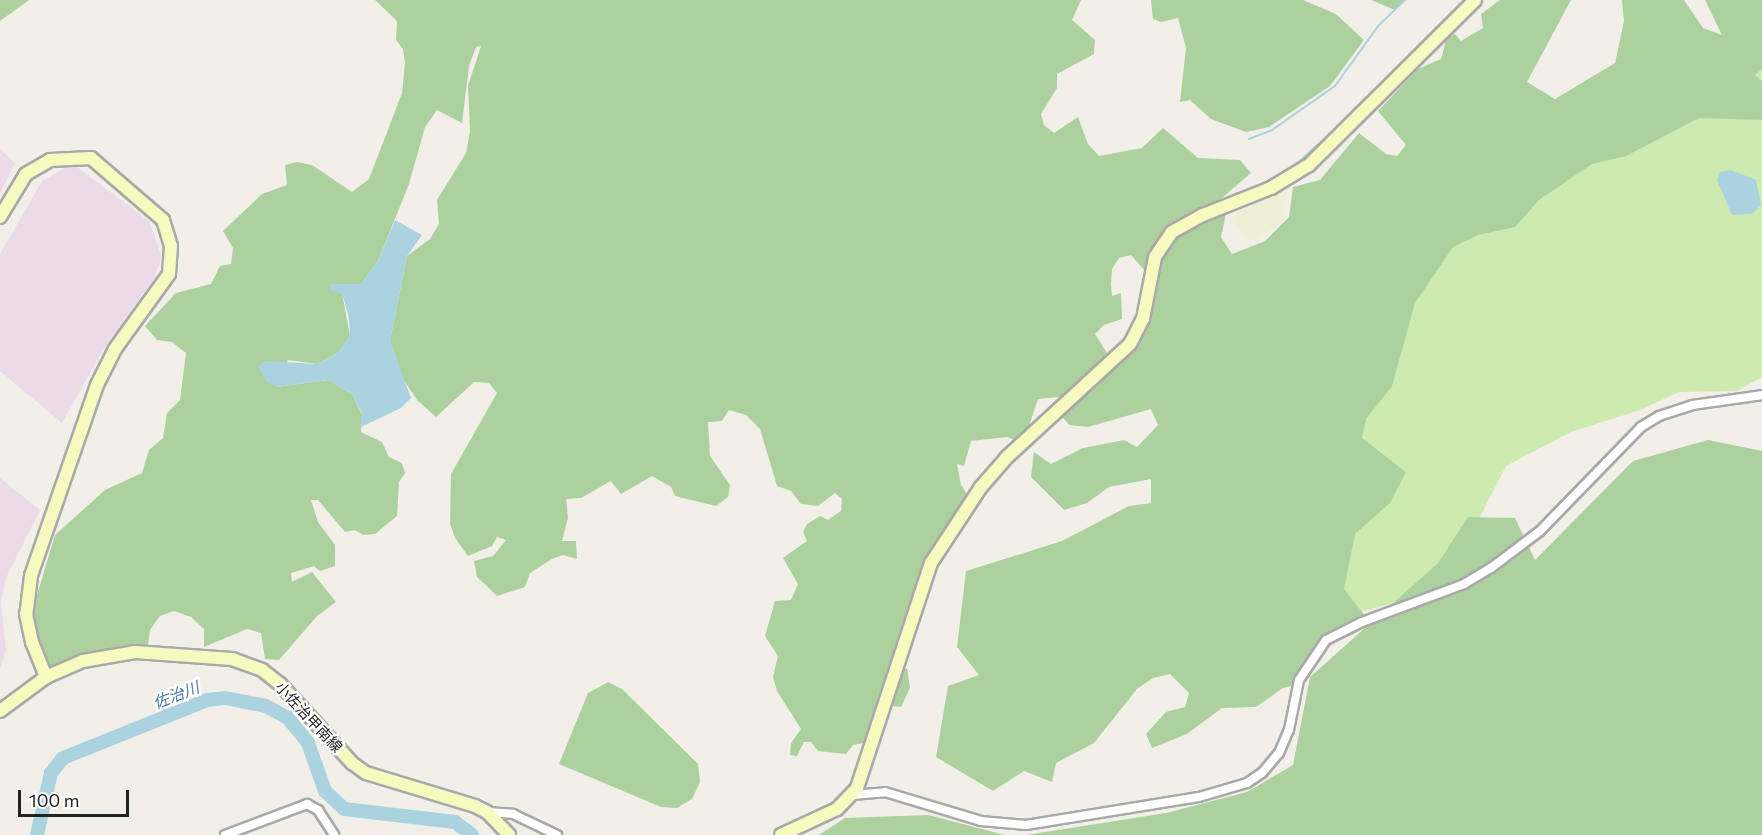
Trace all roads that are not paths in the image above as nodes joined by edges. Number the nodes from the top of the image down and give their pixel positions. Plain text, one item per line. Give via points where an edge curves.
1 (1475, 0) edge
2 (0, 217) edge
3 (1762, 395) edge
4 (46, 676) junction
5 (0, 711) edge
6 (853, 795) junction
7 (487, 812) junction
8 (225, 835) edge
9 (334, 835) edge
10 (509, 835) edge
11 (557, 835) edge
12 (781, 835) edge

1 - 6 street via 1309,165 1271,188 1188,222 1163,244 1150,272 1143,319 1130,344 1001,464 932,563
2 - 4 street via 26,174 50,160 91,158 163,220 171,246 169,274 116,349 97,385 31,576 26,614
3 - 6 street via 1693,405 1659,416 1641,427 1540,531 1491,568 1464,584 1362,622 1326,640 1299,680 1279,753 1247,783 1199,797 1026,825 981,821 885,792
4 - 5 street, 小佐治甲南線
4 - 7 street, 小佐治甲南線 via 83,662 135,652 232,659 251,664 281,685 351,763 366,773
6 - 12 street via 837,809
7 - 10 street, 小佐治甲南線
7 - 11 street via 513,814
8 - 9 street via 307,804 318,810

